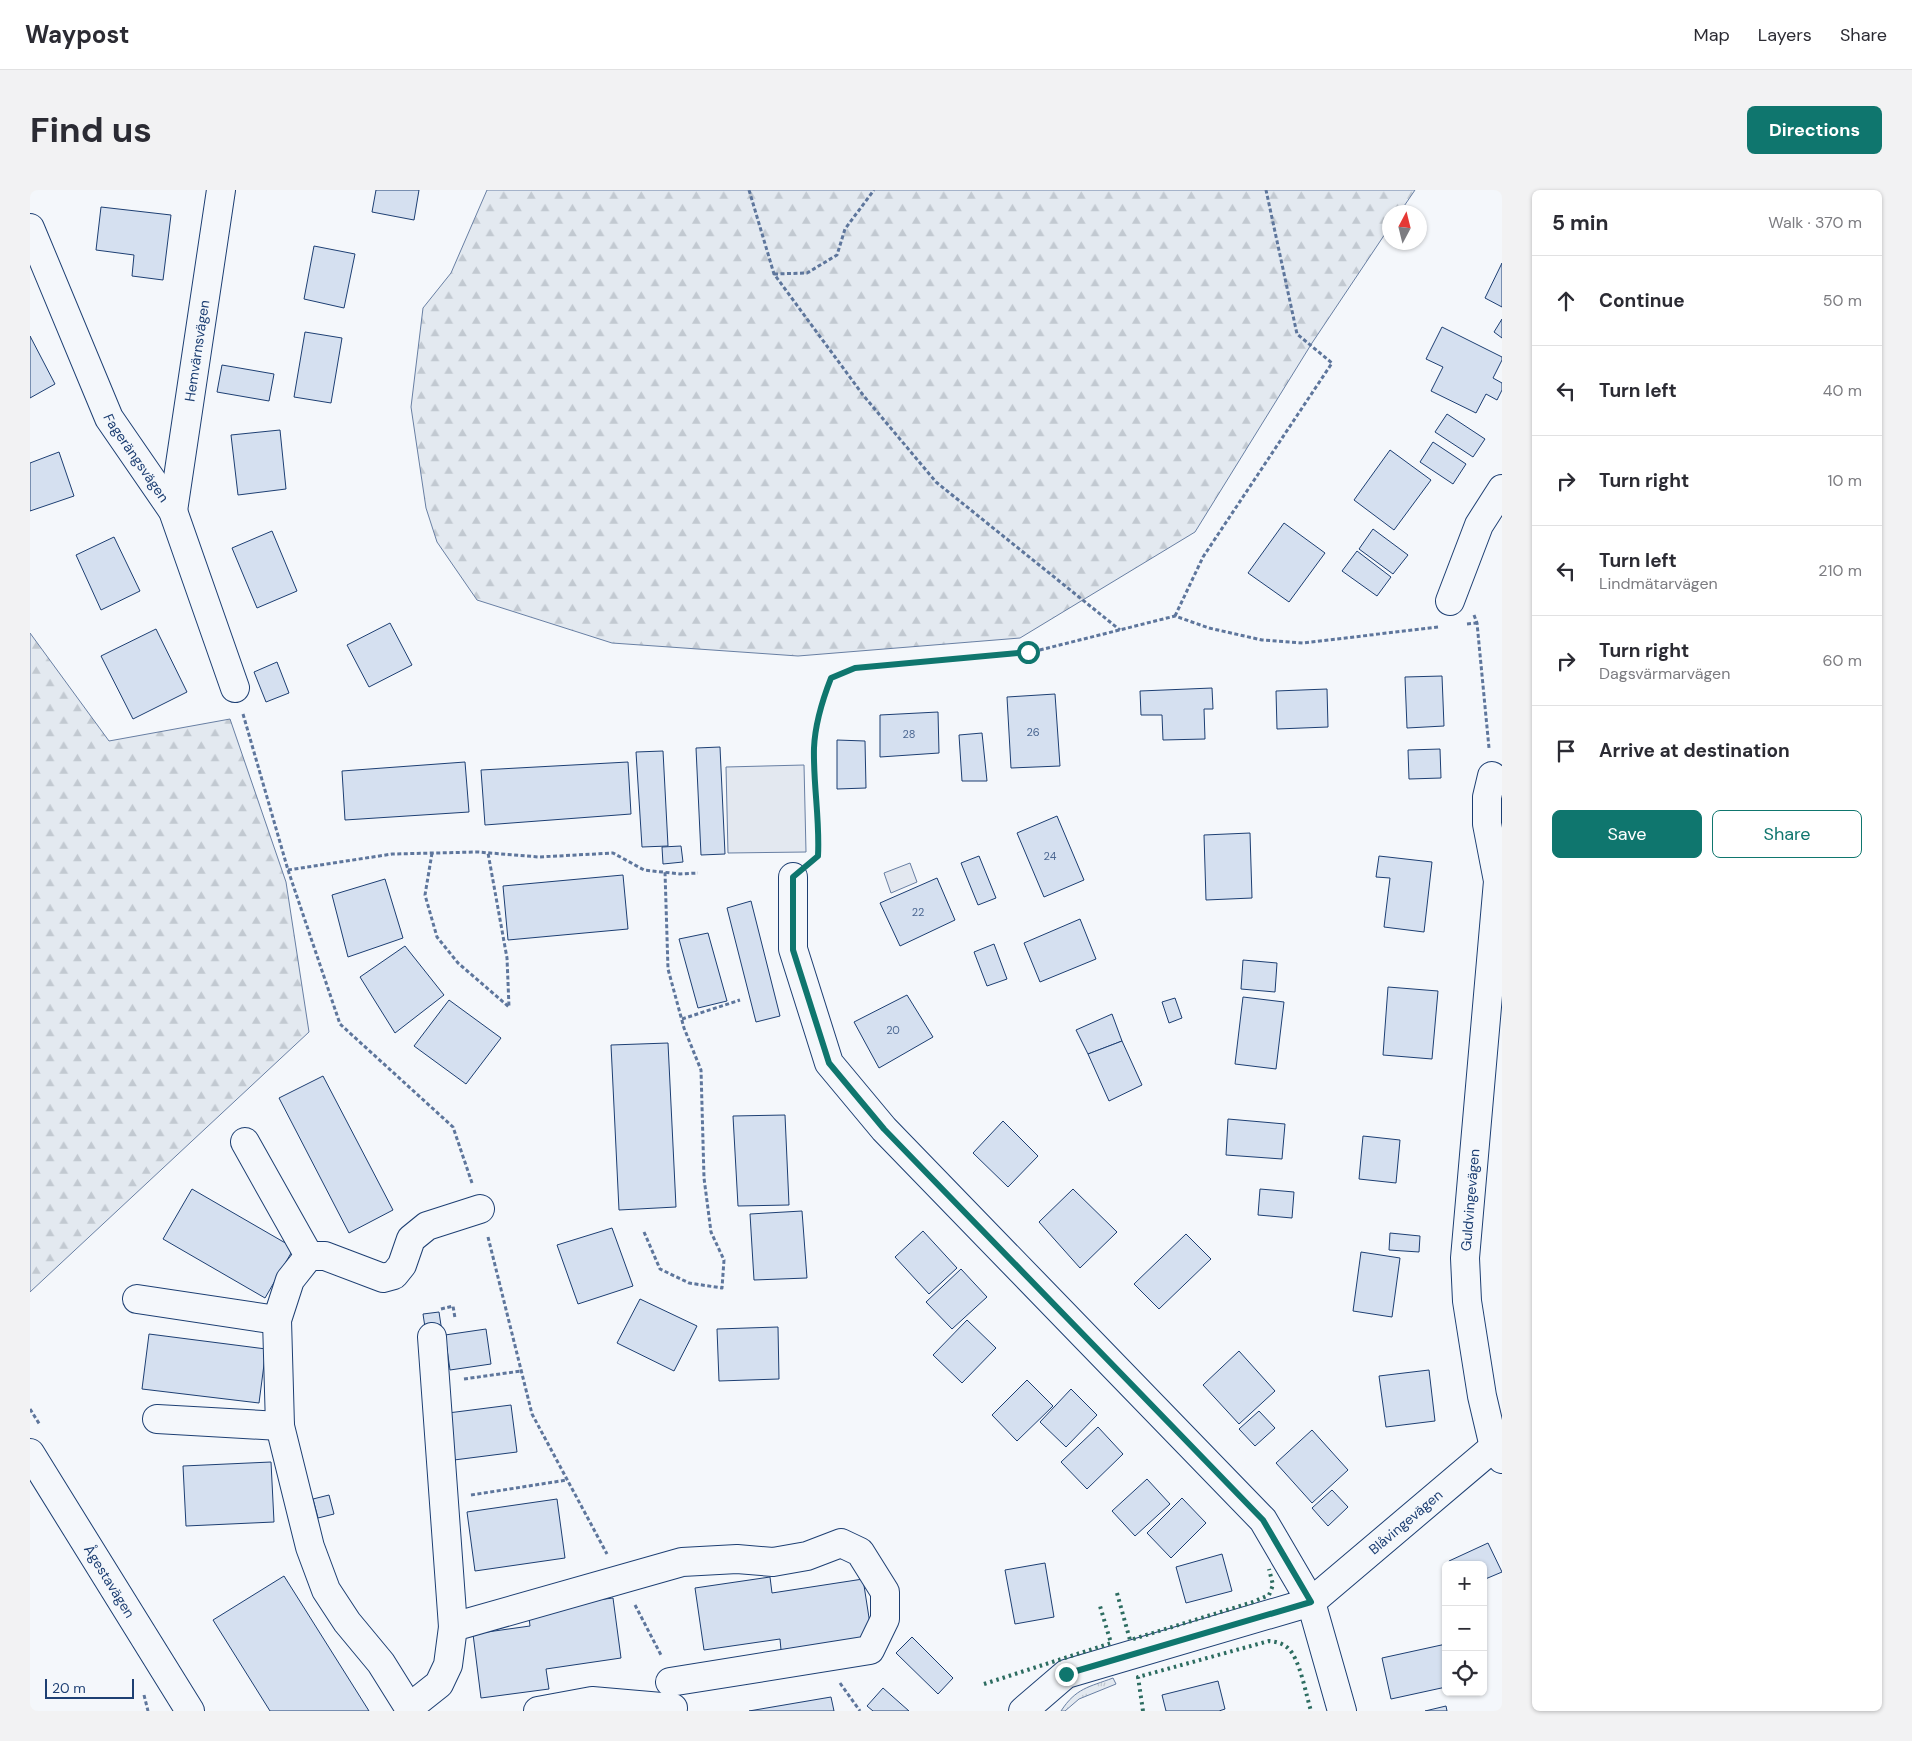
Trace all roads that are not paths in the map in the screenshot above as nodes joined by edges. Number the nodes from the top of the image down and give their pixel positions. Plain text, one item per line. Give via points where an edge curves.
1 (221, 190) edge
2 (30, 228) edge
3 (1502, 489) edge
4 (173, 511) junction
5 (1454, 613) road end
6 (235, 688) dead end
7 (1492, 776) road end
8 (793, 877) road end
9 (1497, 951) edge
10 (245, 1142) dead end
11 (480, 1209) dead end
12 (309, 1256) junction
13 (137, 1299) dead end
14 (277, 1320) junction
15 (432, 1337) dead end
16 (157, 1419) dead end
17 (280, 1426) junction
18 (1499, 1449) edge
19 (30, 1453) edge
20 (1311, 1602) junction
21 (453, 1627) junction
22 (410, 1709) edge
23 (190, 1711) edge
24 (538, 1711) edge
25 (1022, 1711) edge
26 (1342, 1711) edge

1 - 4 street, Hemvärnsvägen
2 - 4 street, Fagerängsvägen via 109,418
3 - 5 street via 1479,525
4 - 6 street, Fagerängsvägen
7 - 9 street, Guldvingevägen via 1487,797 1487,824 1498,880
8 - 20 street via 793,950 829,1063 884,1129 1263,1520
9 - 18 street, Guldvingevägen via 1465,1258 1467,1301 1482,1396
10 - 12 street
11 - 12 street via 427,1226 411,1239 402,1264 394,1275 383,1278 325,1256
12 - 14 street via 290,1280
13 - 14 street
14 - 17 street
15 - 21 street
16 - 17 street
17 - 22 street via 310,1547 326,1590
18 - 20 street, Blåvingevägen
19 - 23 street, Ågestavägen
20 - 25 street via 1066,1674
20 - 26 street
21 - 22 street via 448,1665 439,1684
21 - 24 street via 682,1562 737,1559 773,1562 807,1556 841,1543 860,1552 885,1592 885,1619 870,1650 671,1695 592,1701

